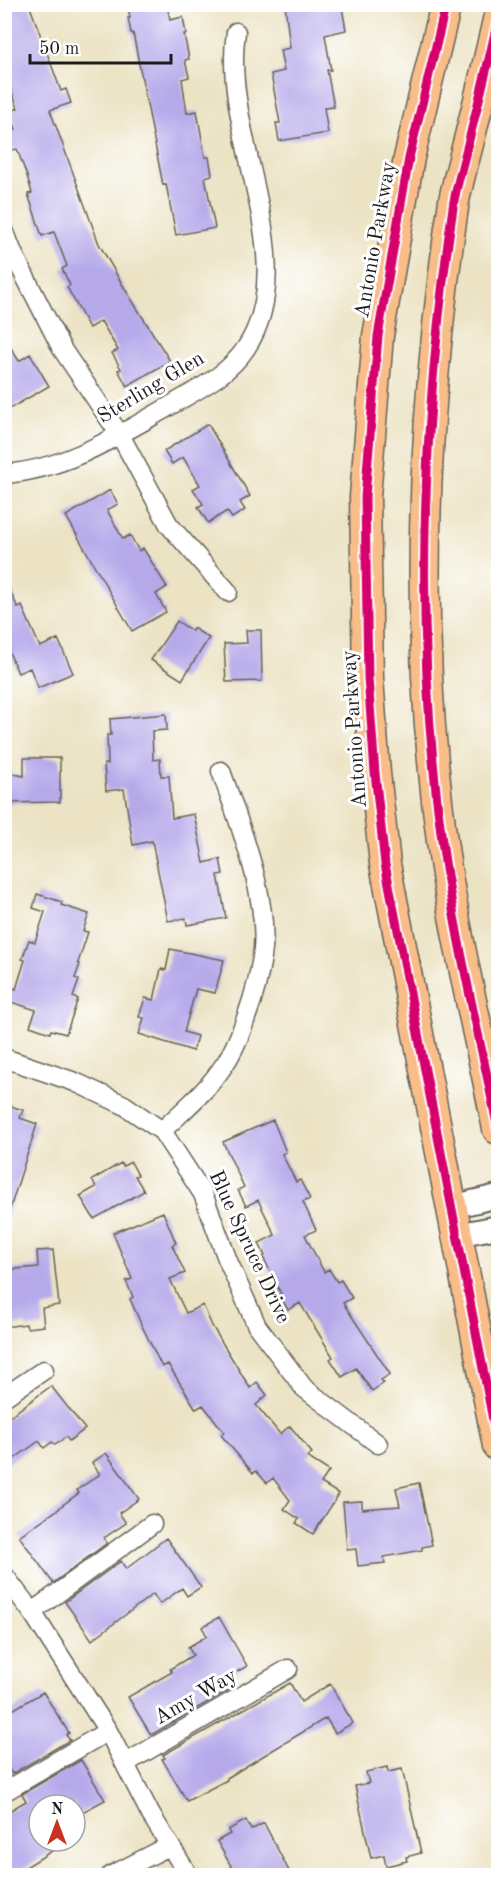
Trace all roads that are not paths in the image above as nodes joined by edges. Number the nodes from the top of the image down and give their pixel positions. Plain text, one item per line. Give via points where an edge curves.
1 (446, 4) edge
2 (498, 20) edge
3 (236, 32) dead end
4 (4, 230) edge
5 (120, 435) junction
6 (4, 474) edge
7 (228, 592) dead end
8 (221, 771) dead end
9 (4, 1058) edge
10 (498, 1128) edge
11 (162, 1131) junction
12 (498, 1196) edge
13 (454, 1221) junction
14 (498, 1227) edge
15 (44, 1370) dead end
16 (4, 1397) edge
17 (378, 1444) dead end
18 (498, 1446) edge
19 (152, 1524) dead end
20 (4, 1575) edge
21 (32, 1612) junction
22 (288, 1669) dead end
23 (108, 1731) junction
24 (126, 1763) junction
25 (4, 1792) edge
26 (169, 1846) junction
27 (110, 1875) edge
28 (189, 1875) edge

1 - 13 main road, Antonio Parkway via 409,158 378,336 365,497 365,590 368,678 385,864
2 - 10 main road via 453,209 426,470 424,614 442,841
3 - 5 street, Sterling Glen via 234,61 241,130 266,246 266,288 260,319 245,349 221,374
4 - 5 street via 62,349
5 - 6 street, Sterling Glen via 59,463
5 - 7 street via 169,525
8 - 11 street via 246,843 262,909 263,955 252,1003 222,1068
9 - 11 street, Blue Spruce Drive via 124,1105
11 - 17 street, Blue Spruce Drive via 203,1194 257,1326 304,1388
12 - 13 street
13 - 14 street
13 - 18 main road, Antonio Parkway
15 - 16 street
19 - 21 street
20 - 21 street
21 - 23 street
22 - 24 street, Amy Way
23 - 24 street
23 - 25 street
24 - 26 street
26 - 27 street
26 - 28 street

